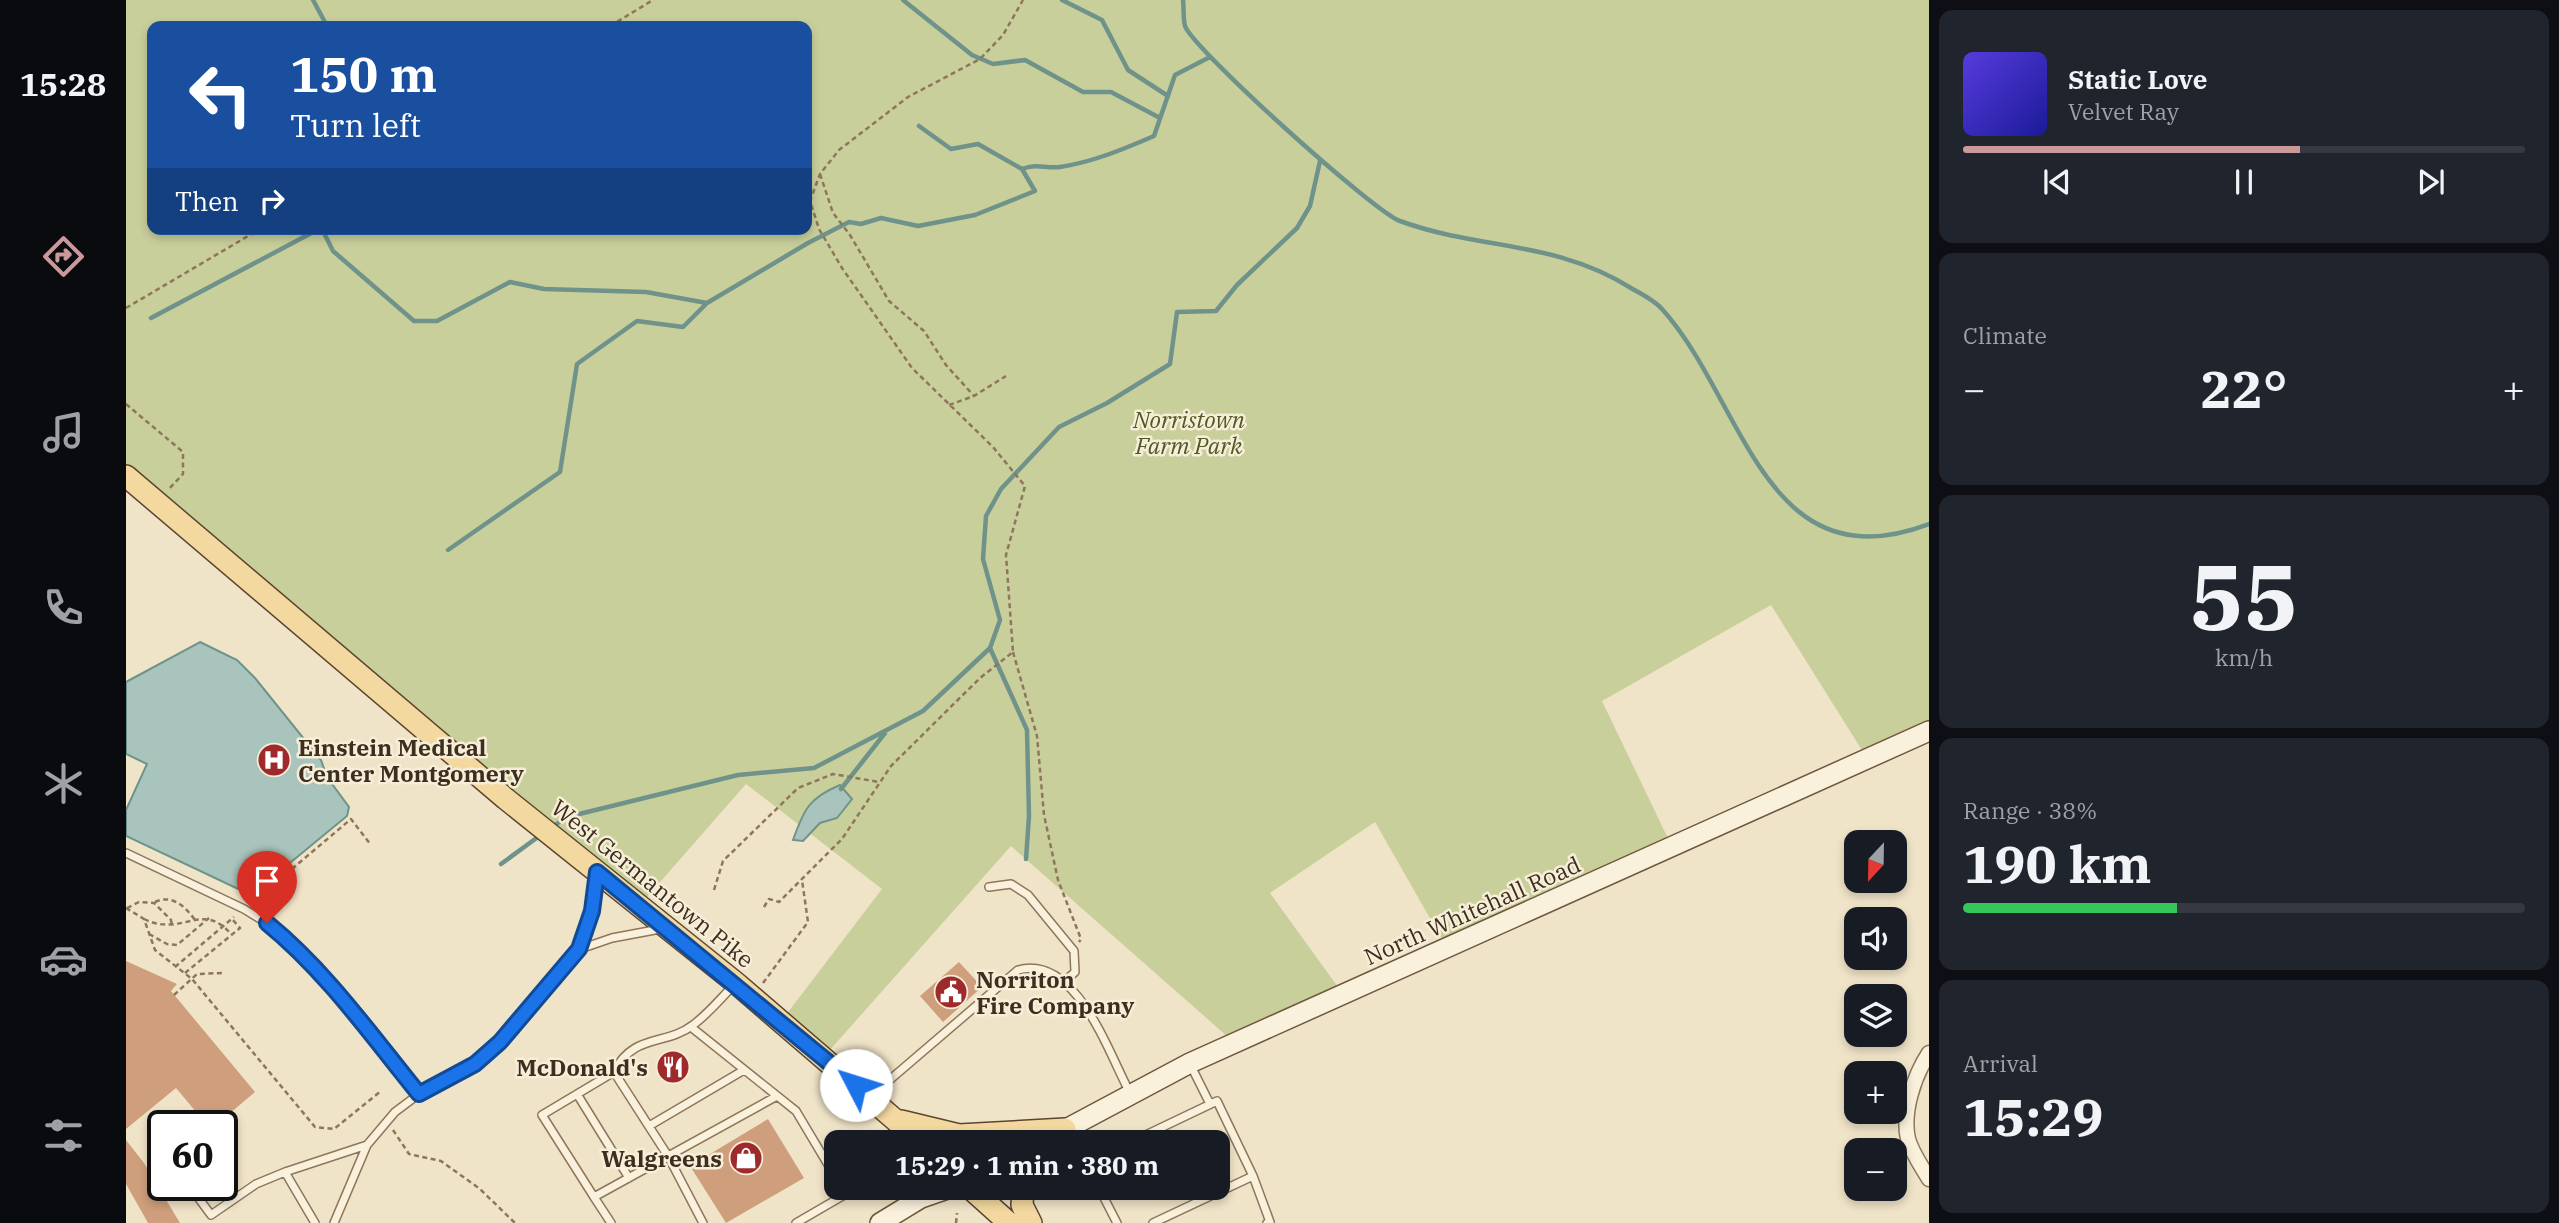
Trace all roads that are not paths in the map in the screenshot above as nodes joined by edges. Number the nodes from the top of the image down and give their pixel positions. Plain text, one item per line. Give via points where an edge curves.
1 (131, 484) edge
2 (1929, 731) edge
3 (126, 853) edge
4 (597, 872) junction
5 (989, 887) dead end
6 (668, 927) junction
7 (579, 949) junction
8 (1066, 981) junction
9 (744, 990) junction
10 (691, 1027) junction
11 (1929, 1053) edge
12 (1190, 1063) junction
13 (744, 1070) junction
14 (614, 1072) junction
15 (419, 1094) junction
16 (577, 1094) junction
17 (776, 1096) junction
18 (870, 1097) junction
19 (1132, 1097) junction
20 (1210, 1104) junction
21 (898, 1121) junction
22 (649, 1126) junction
23 (908, 1130) edge
24 (943, 1130) edge
25 (1070, 1130) edge
26 (1156, 1130) edge
27 (367, 1144) junction
28 (668, 1156) junction
29 (824, 1158) edge
30 (285, 1172) junction
31 (1253, 1177) junction
32 (629, 1178) junction
33 (1929, 1179) edge
34 (238, 1196) edge
35 (594, 1197) junction
36 (836, 1200) edge
37 (918, 1200) edge
38 (983, 1200) edge
39 (1022, 1200) edge
40 (1106, 1200) edge
41 (201, 1201) edge
42 (231, 1201) edge
43 (316, 1223) edge
44 (334, 1223) edge
45 (611, 1223) edge
46 (704, 1223) edge
47 (796, 1223) edge
48 (880, 1223) edge
49 (1009, 1223) edge
50 (1031, 1223) edge
51 (1117, 1223) edge
52 (1153, 1223) edge
53 (1267, 1223) edge

1 - 4 main road, West Germantown Pike
2 - 12 main road, North Whitehall Road
3 - 15 lane via 244,909 293,944
4 - 6 main road, West Germantown Pike
4 - 7 lane via 592,911
5 - 8 lane via 1011,884 1028,895 1074,951 1075,972
6 - 7 lane
6 - 9 main road, West Germantown Pike
7 - 15 lane via 484,1056
8 - 18 lane via 1039,968 1018,970
8 - 19 lane
9 - 10 lane
9 - 18 main road, West Germantown Pike
10 - 13 lane
10 - 14 lane via 638,1045
11 - 33 street via 1916,1079 1908,1126 1913,1151
12 - 19 main road, North Whitehall Road
12 - 20 lane
13 - 17 lane
13 - 22 lane
14 - 16 lane
14 - 22 lane
15 - 27 lane
16 - 32 lane
16 - 35 lane via 542,1115
17 - 28 lane
17 - 29 lane via 796,1111
18 - 21 main road, West Germantown Pike
19 - 25 main road, North Whitehall Road
20 - 26 lane
20 - 31 lane via 1217,1101
21 - 23 main road, West Germantown Pike
21 - 24 main road
22 - 28 lane
27 - 30 lane
27 - 44 lane
28 - 32 lane
28 - 46 lane
30 - 34 lane
30 - 43 lane
31 - 52 lane
31 - 53 lane
32 - 35 lane
35 - 45 lane
36 - 47 lane
37 - 48 main road
38 - 49 main road
39 - 50 main road
40 - 51 lane
41 - 42 lane via 211,1215

